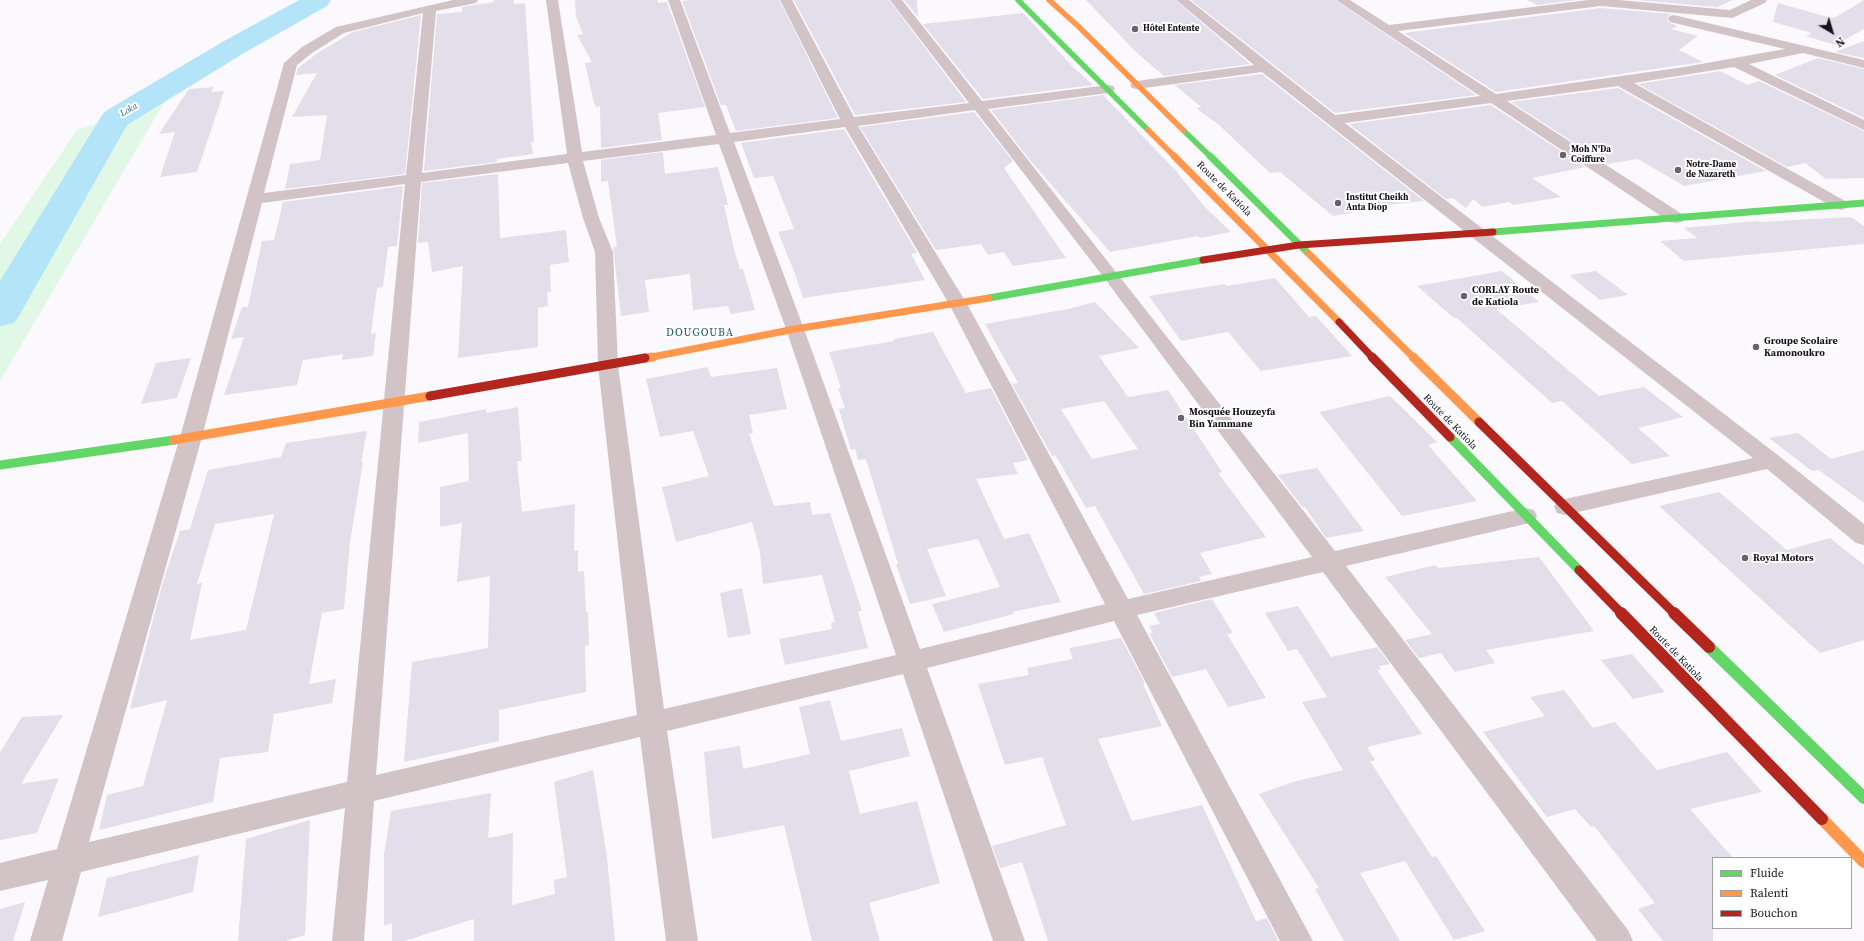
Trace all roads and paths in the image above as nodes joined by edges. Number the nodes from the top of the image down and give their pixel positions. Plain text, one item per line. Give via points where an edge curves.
1 (472, 0) edge
2 (552, 0) edge
3 (674, 0) edge
4 (786, 0) edge
5 (896, 0) edge
6 (1018, 0) edge
7 (1049, 0) edge
8 (1182, 0) edge
9 (1342, 0) edge
10 (1762, 0) edge
11 (1597, 1) edge
12 (430, 8) junction
13 (1732, 14) junction
14 (1386, 29) junction
15 (1746, 36) junction
16 (1801, 50) junction
17 (1737, 63) junction
18 (1864, 64) edge
19 (1265, 68) junction
20 (1620, 81) junction
21 (1138, 85) junction
22 (1108, 89) junction
23 (1493, 97) junction
24 (978, 106) junction
25 (1333, 120) junction
26 (849, 122) junction
27 (1864, 126) edge
28 (725, 139) junction
29 (575, 159) junction
30 (413, 180) junction
31 (255, 199) junction
32 (1864, 203) edge
33 (1841, 205) junction
34 (1676, 218) junction
35 (1480, 234) junction
36 (1299, 245) junction
37 (1269, 250) junction
38 (1111, 275) junction
39 (958, 304) junction
40 (795, 329) junction
41 (608, 365) junction
42 (394, 402) junction
43 (191, 436) junction
44 (1771, 461) junction
45 (0, 465) edge
46 (1565, 507) junction
47 (1526, 516) junction
48 (1864, 537) edge
49 (1330, 563) junction
50 (1119, 610) junction
51 (910, 662) junction
52 (652, 723) junction
53 (360, 792) junction
54 (1864, 798) edge
55 (68, 861) junction
56 (1864, 862) edge
57 (0, 877) edge
58 (46, 941) edge
59 (348, 941) edge
60 (682, 941) edge
61 (1009, 941) edge
62 (1297, 941) edge
63 (1617, 941) edge

1 - 12 street
2 - 29 street
3 - 28 street
4 - 26 street
5 - 24 street
6 - 22 main road, Route de Katiola
7 - 21 main road, Route de Katiola
8 - 19 street
9 - 14 street
10 - 13 street
11 - 13 street
11 - 14 street
11 - 15 street
12 - 30 street
12 - 31 street via 340,30 307,50 291,64
13 - 15 street
14 - 23 street
15 - 16 street
16 - 17 street
16 - 18 street
17 - 20 street
17 - 27 street
19 - 21 street
19 - 25 street
20 - 23 street
20 - 33 street
21 - 36 main road, Route de Katiola
22 - 24 street
22 - 37 main road, Route de Katiola
23 - 25 street
23 - 34 street
24 - 26 street
24 - 38 street
25 - 35 street
26 - 28 street
26 - 39 street
28 - 29 street
28 - 40 street
29 - 30 street
29 - 41 street via 590,218 604,252
30 - 31 street
30 - 42 street
31 - 43 street
32 - 33 main road
33 - 34 main road
34 - 35 main road
35 - 36 main road
35 - 44 street
36 - 37 main road
36 - 46 main road, Route de Katiola
37 - 38 main road
37 - 47 main road, Route de Katiola
38 - 39 main road
38 - 49 street
39 - 40 main road
39 - 50 street
40 - 41 main road
40 - 51 street
41 - 42 main road
41 - 52 street
42 - 43 main road
42 - 53 street
43 - 45 main road
43 - 55 street
44 - 46 street
44 - 48 street
46 - 54 main road, Route de Katiola
47 - 49 street
47 - 56 main road, Route de Katiola
49 - 50 street
49 - 63 street
50 - 51 street
50 - 62 street
51 - 52 street
51 - 61 street
52 - 53 street
52 - 60 street
53 - 55 street
53 - 59 street
55 - 57 street
55 - 58 street

